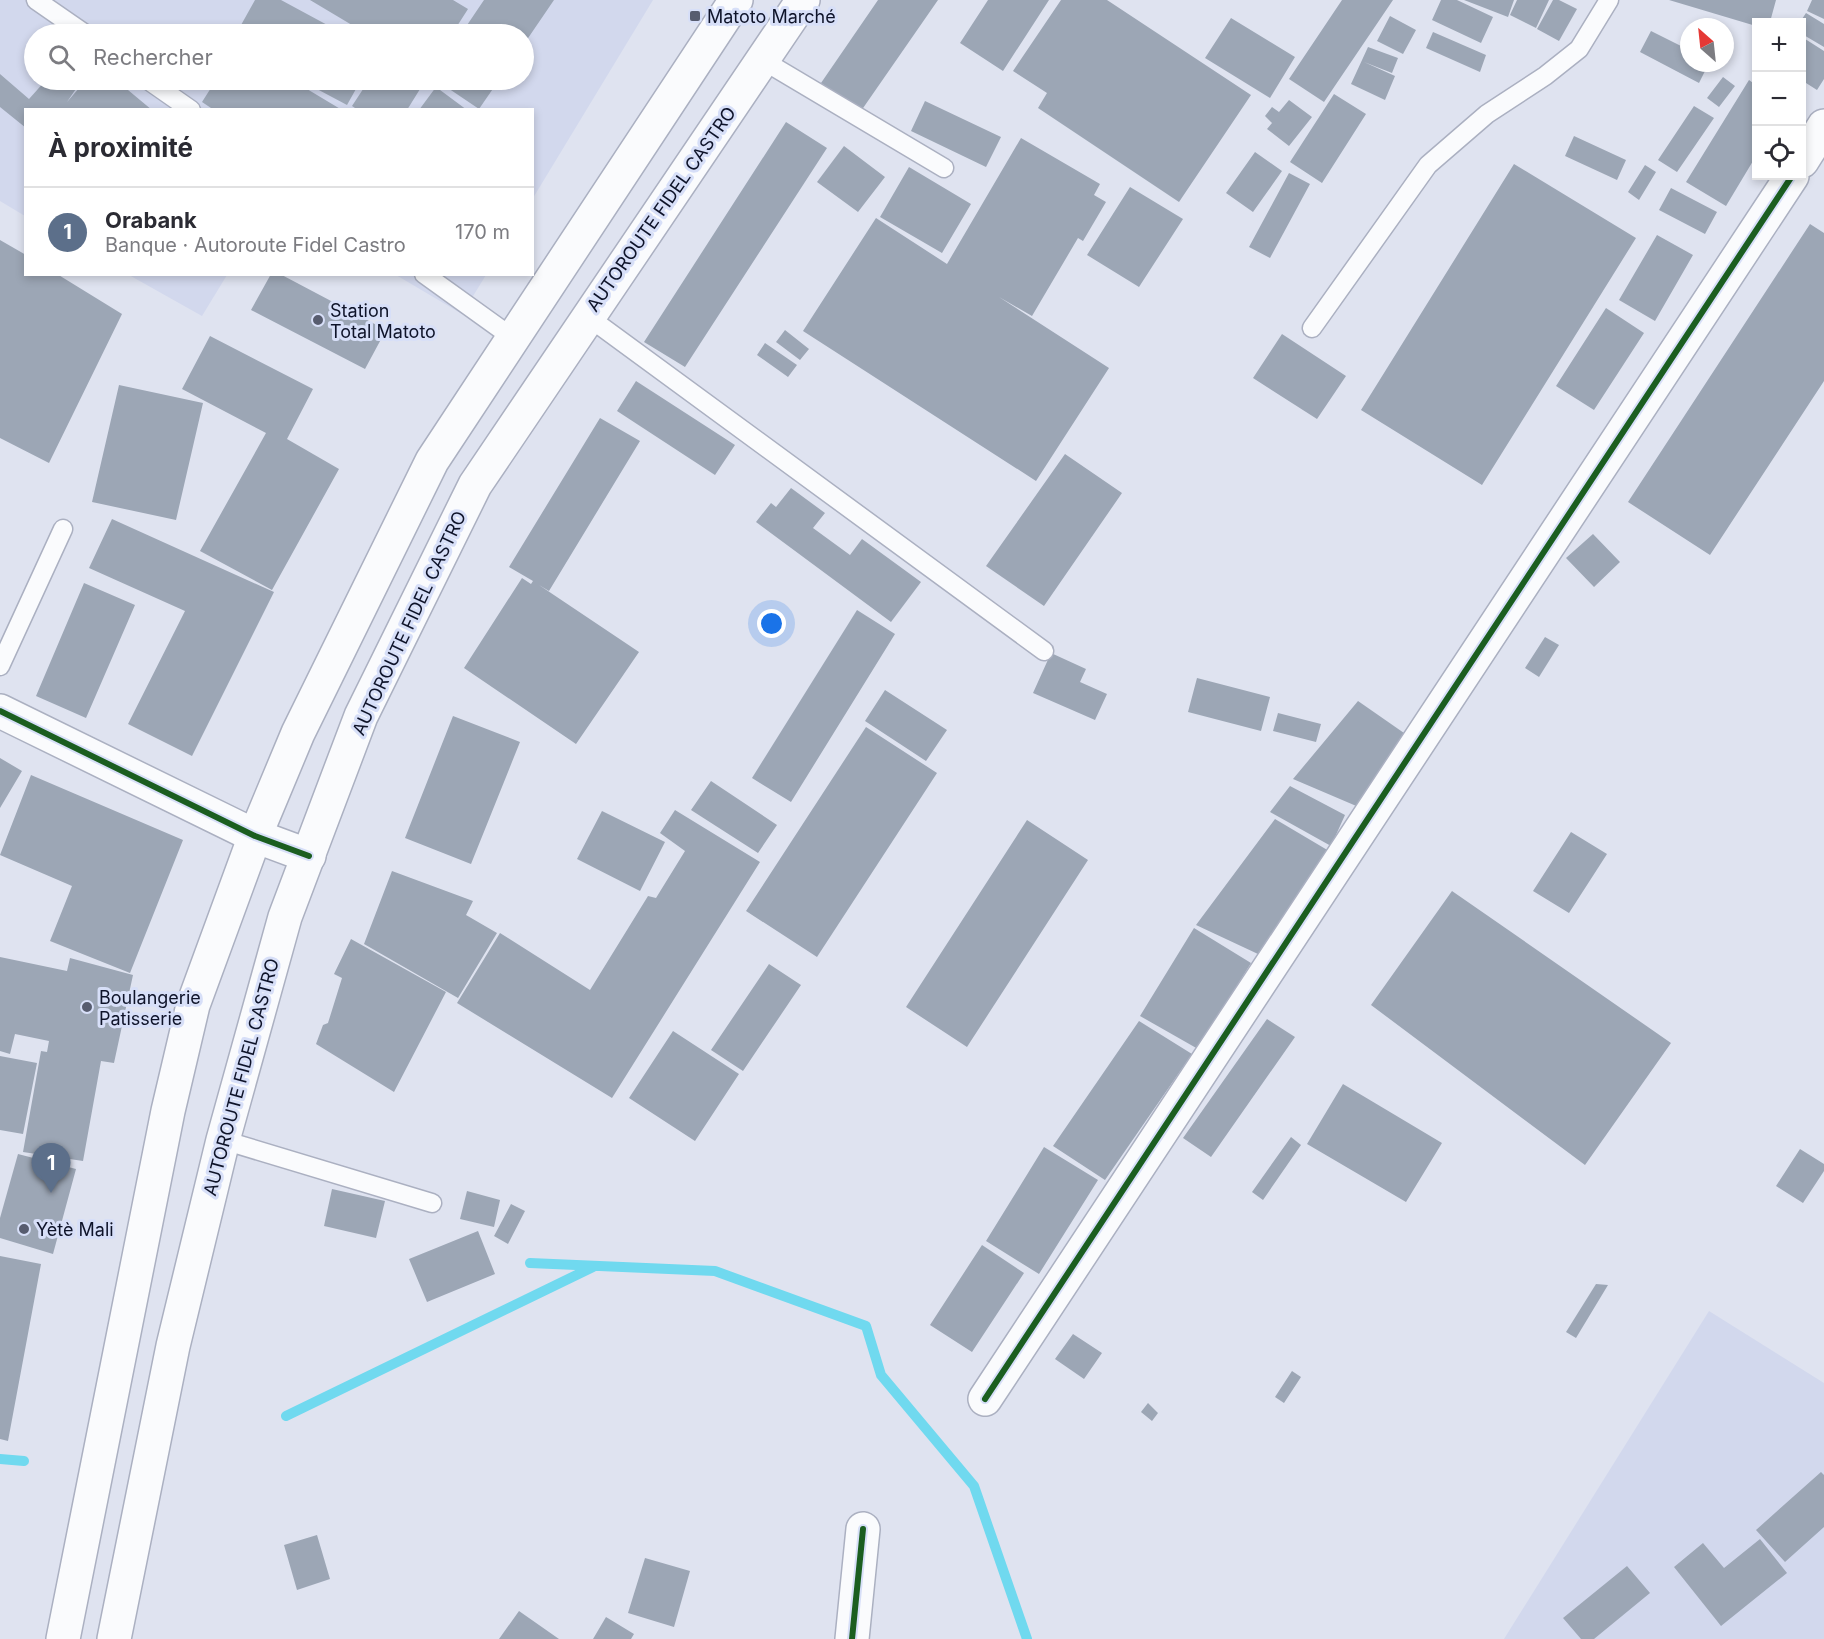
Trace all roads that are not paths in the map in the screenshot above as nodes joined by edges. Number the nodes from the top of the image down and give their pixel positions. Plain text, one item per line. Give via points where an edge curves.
1 (36, 0) edge
2 (736, 0) edge
3 (803, 0) edge
4 (1609, 0) edge
5 (71, 24) edge
6 (764, 61) junction
7 (162, 90) edge
8 (188, 108) edge
9 (1824, 126) edge
10 (1806, 154) edge
11 (944, 168) dead end
12 (1789, 180) edge
13 (427, 276) edge
14 (587, 316) junction
15 (1312, 328) dead end
16 (513, 338) junction
17 (63, 529) dead end
18 (1044, 651) dead end
19 (0, 666) edge
20 (0, 711) edge
21 (255, 836) junction
22 (309, 855) junction
23 (223, 1140) junction
24 (432, 1203) dead end
25 (986, 1399) dead end
26 (863, 1529) dead end
27 (63, 1639) edge
28 (114, 1639) edge
29 (852, 1639) edge

1 - 5 lane
2 - 16 main road
3 - 6 main road, AUTOROUTE FIDEL CASTRO
4 - 15 lane via 1579,49 1487,114 1428,165
6 - 11 lane
6 - 14 main road, AUTOROUTE FIDEL CASTRO
7 - 8 lane
9 - 10 main road
12 - 25 main road
13 - 16 lane
14 - 18 lane
14 - 22 main road, AUTOROUTE FIDEL CASTRO via 475,485 361,716
16 - 21 main road via 432,461 298,733
17 - 19 lane
20 - 21 main road
21 - 22 main road
21 - 27 main road via 193,1005 168,1111
22 - 23 main road, AUTOROUTE FIDEL CASTRO via 285,917
23 - 24 lane
23 - 28 main road, AUTOROUTE FIDEL CASTRO via 173,1346
26 - 29 main road

